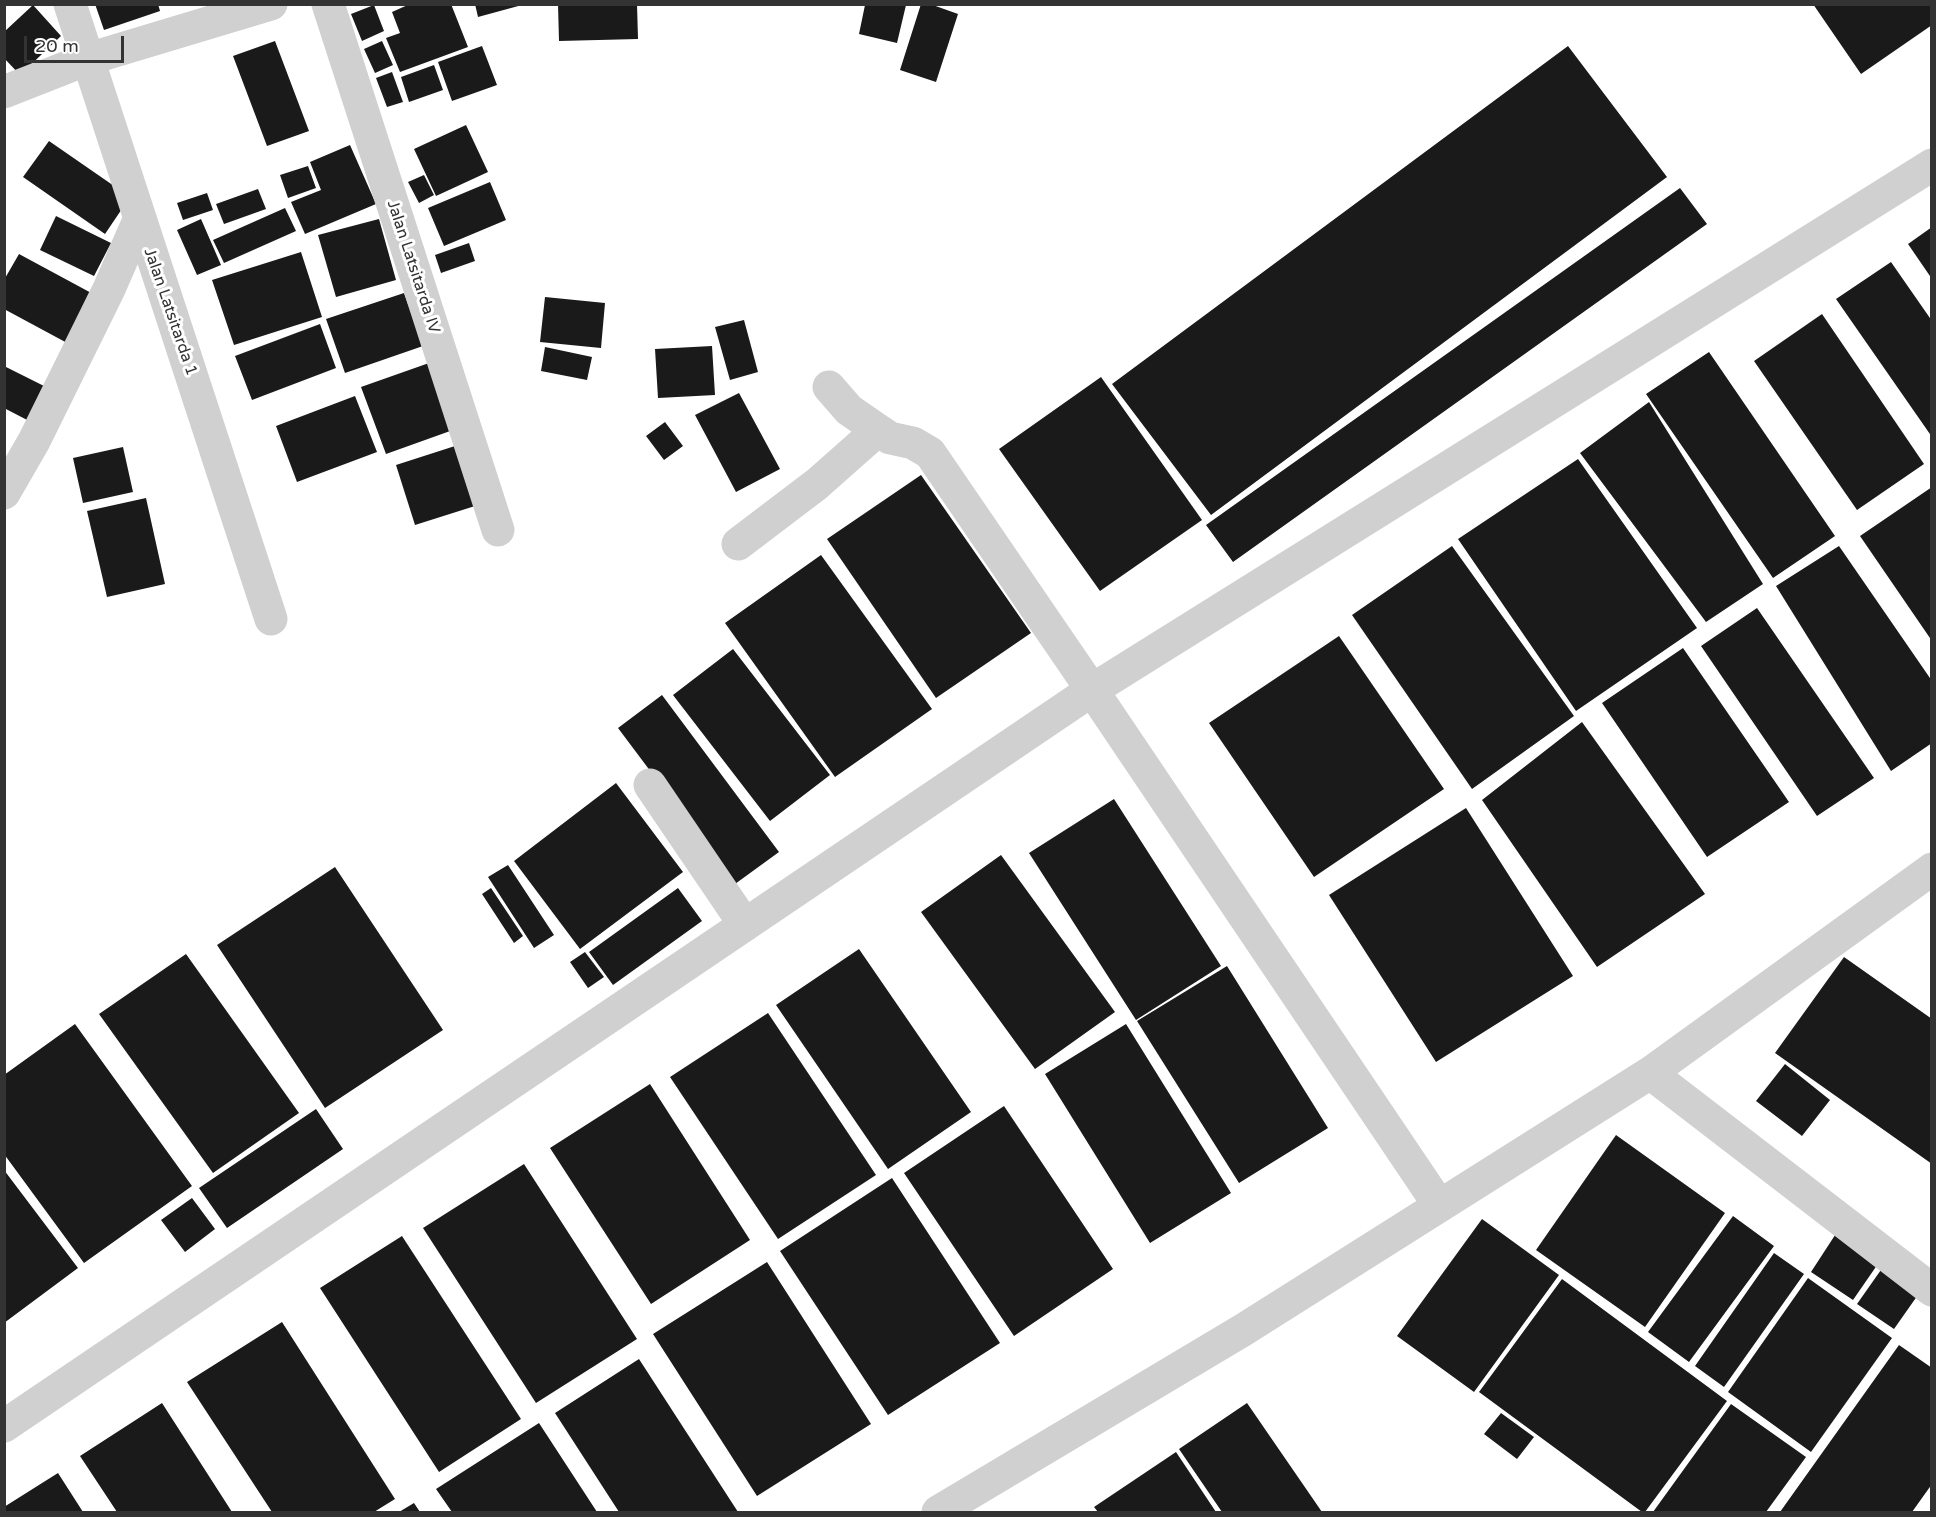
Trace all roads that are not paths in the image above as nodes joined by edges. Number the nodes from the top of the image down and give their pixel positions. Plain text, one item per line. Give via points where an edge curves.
1 (70, 4) edge
2 (271, 4) edge
3 (328, 4) edge
4 (88, 59) junction
5 (4, 92) edge
6 (1932, 165) edge
7 (139, 220) junction
8 (829, 387) dead end
9 (879, 430) junction
10 (4, 493) edge
11 (498, 530) dead end
12 (738, 544) dead end
13 (271, 619) dead end
14 (1092, 690) junction
15 (650, 785) dead end
16 (1932, 869) edge
17 (745, 925) junction
18 (1650, 1073) junction
19 (1440, 1205) junction
20 (1932, 1290) edge
21 (4, 1426) edge
22 (938, 1512) edge

1 - 4 street, Jalan Latsitarda 1
2 - 4 street
3 - 11 street, Jalan Latsitarda IV
4 - 5 street
4 - 7 street, Jalan Latsitarda 1
6 - 14 street
7 - 10 street via 39,431
7 - 13 street, Jalan Latsitarda 1
8 - 9 street via 849,410
9 - 12 street via 817,484
9 - 14 street via 930,453
14 - 17 street
14 - 19 street
15 - 17 street
16 - 18 street
17 - 21 street
18 - 19 street
18 - 20 street
19 - 22 street via 1243,1330

